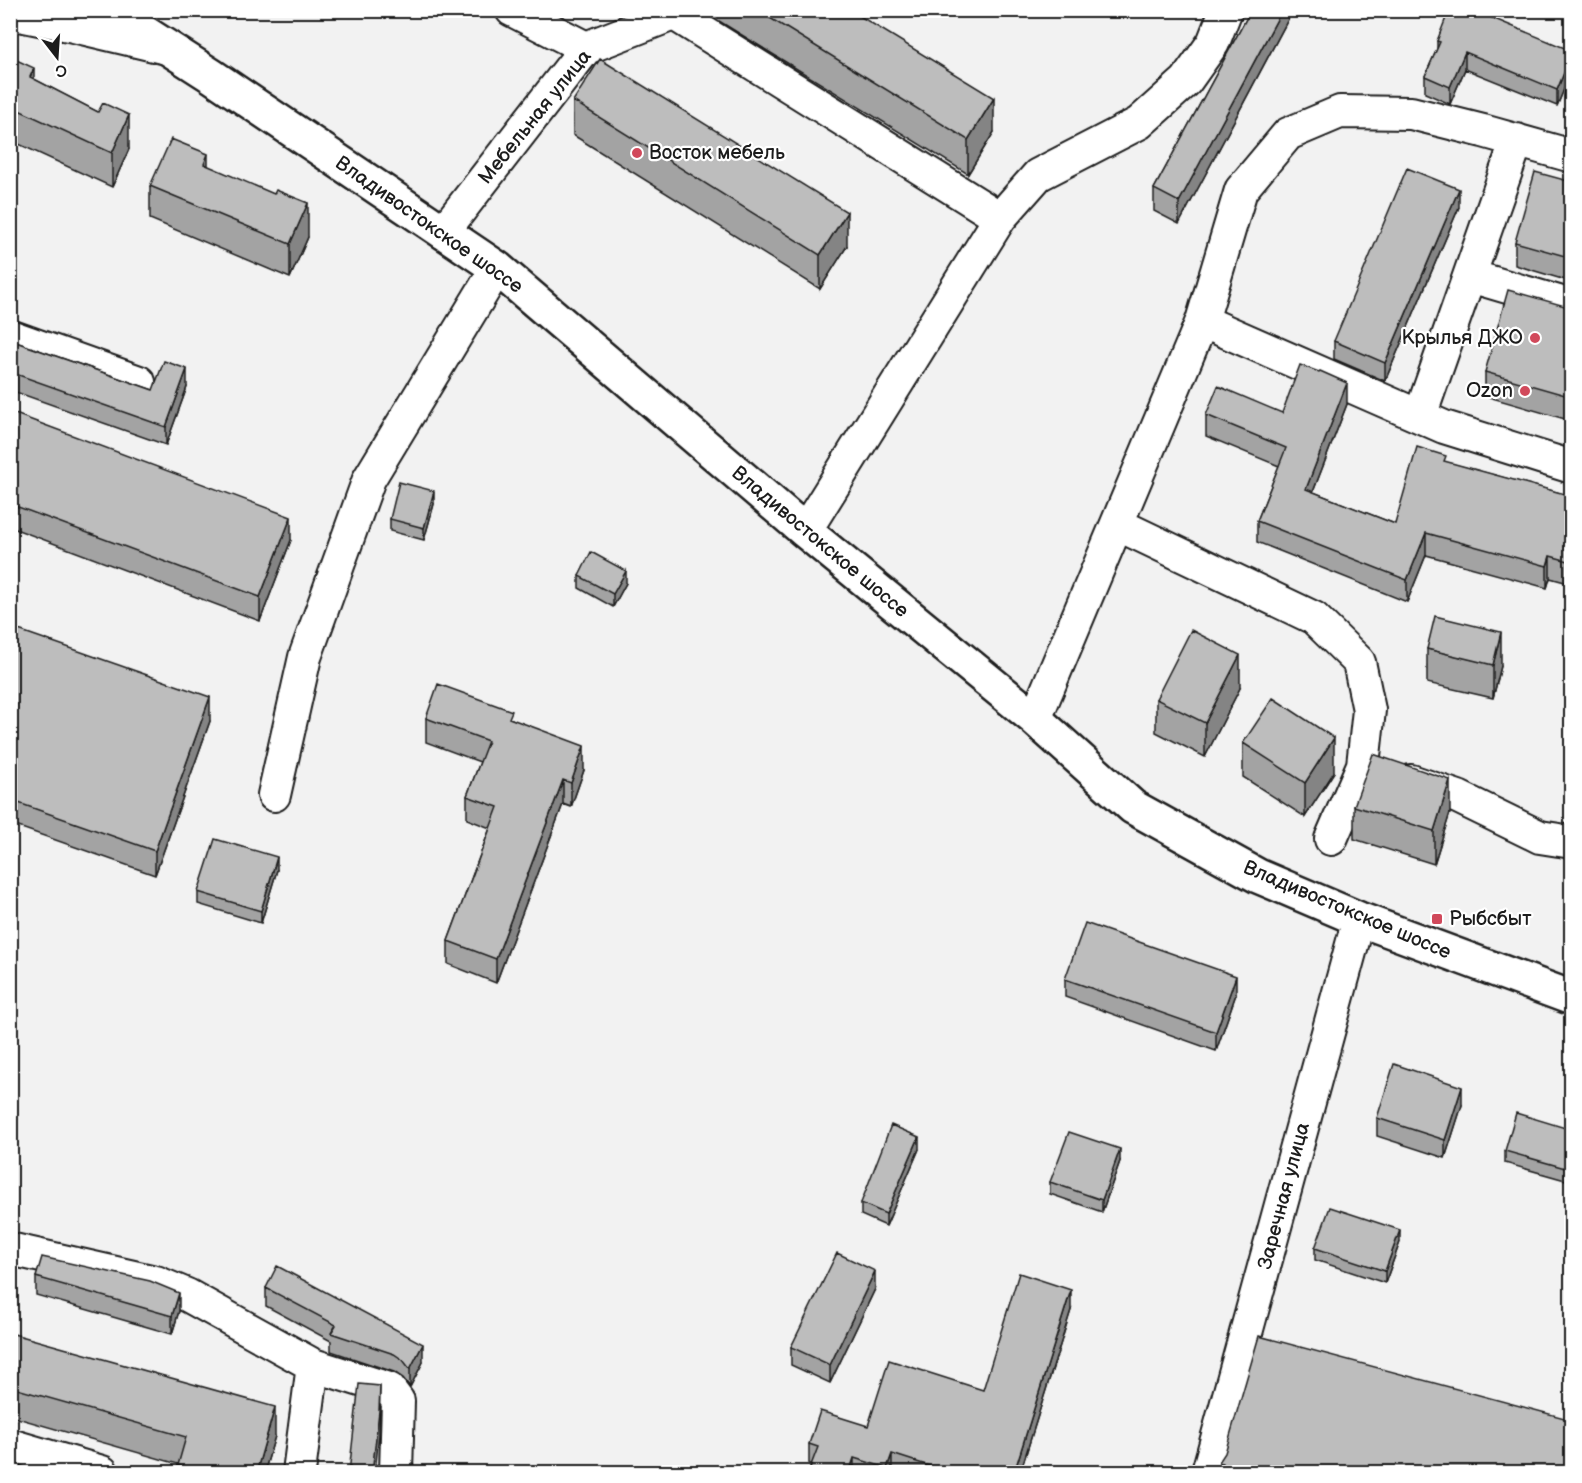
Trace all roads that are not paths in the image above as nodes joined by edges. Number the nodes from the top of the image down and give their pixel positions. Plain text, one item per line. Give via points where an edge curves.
1 (109, 10) edge
2 (512, 10) edge
3 (1226, 10) edge
4 (672, 12) edge
5 (10, 13) edge
6 (586, 48) junction
7 (169, 49) junction
8 (1516, 140) junction
9 (1572, 156) edge
10 (1000, 218) junction
11 (443, 232) junction
12 (497, 268) junction
13 (1470, 276) junction
14 (1572, 306) edge
15 (1202, 321) junction
16 (10, 336) edge
17 (139, 382) edge
18 (1420, 416) junction
19 (1572, 467) edge
20 (1117, 524) junction
21 (805, 531) junction
22 (1035, 719) junction
23 (1363, 765) junction
24 (274, 795) dead end
25 (1331, 839) dead end
26 (1572, 842) edge
27 (1359, 918) junction
28 (1572, 998) edge
29 (10, 1249) edge
30 (313, 1365) junction
31 (10, 1445) edge
32 (102, 1473) edge
33 (299, 1473) edge
34 (396, 1473) edge
35 (1208, 1473) edge

1 - 7 highway, Владивостокское шоссе
2 - 6 street
3 - 10 street via 1213,43 1186,81 1139,123 1038,175
4 - 6 street, Мебельная улица
4 - 10 street
5 - 7 street
6 - 11 street, Мебельная улица
7 - 11 highway, Владивостокское шоссе
8 - 9 street
8 - 13 street
8 - 15 street via 1411,113 1340,112 1288,134 1241,190
10 - 21 street
11 - 12 highway, Владивостокское шоссе
12 - 21 highway, Владивостокское шоссе
12 - 24 street via 369,479 305,657
13 - 14 street
13 - 18 street
15 - 18 street
15 - 20 street
16 - 17 street
18 - 19 street
20 - 22 street
20 - 23 street via 1314,618 1359,662 1369,710
21 - 22 highway, Владивостокское шоссе
22 - 27 highway, Владивостокское шоссе via 1133,807 1258,876
23 - 25 street
23 - 26 street via 1458,796 1540,837
27 - 28 highway, Владивостокское шоссе
27 - 35 street, Заречная улица
29 - 30 street via 156,1282
30 - 33 street
30 - 34 street via 388,1389 398,1401
31 - 32 street

